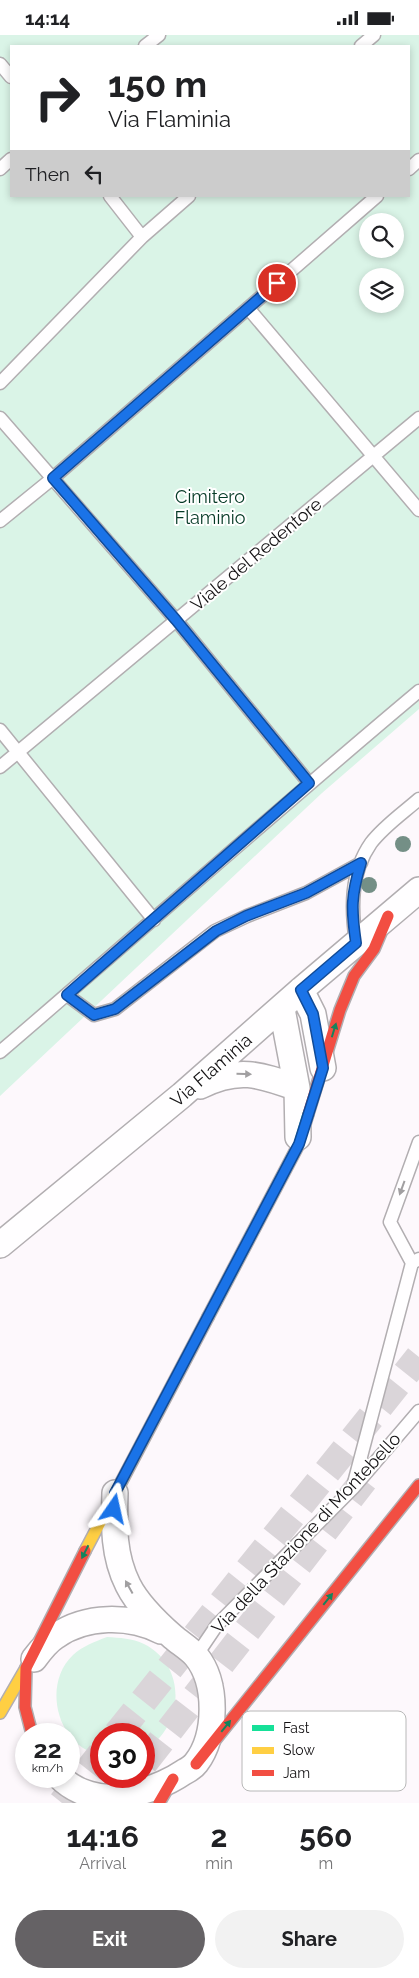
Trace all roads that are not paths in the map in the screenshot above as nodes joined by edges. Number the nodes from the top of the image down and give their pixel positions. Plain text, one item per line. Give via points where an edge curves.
1 (158, 35) edge
2 (374, 35) edge
3 (146, 45) edge
4 (362, 45) edge
5 (0, 64) edge
6 (10, 76) edge
7 (10, 160) edge
8 (0, 169) edge
9 (111, 197) edge
10 (188, 197) edge
11 (377, 197) edge
12 (142, 237) junction
13 (248, 308) junction
14 (0, 383) edge
15 (0, 418) edge
16 (419, 418) edge
17 (373, 456) junction
18 (53, 478) junction
19 (419, 510) edge
20 (0, 521) edge
21 (176, 620) junction
22 (419, 691) edge
23 (0, 730) edge
24 (18, 751) junction
25 (0, 767) edge
26 (309, 783) junction
27 (419, 799) edge
28 (361, 863) junction
29 (419, 890) edge
30 (388, 916) junction
31 (154, 920) junction
32 (356, 943) junction
33 (301, 990) junction
34 (67, 995) junction
35 (282, 1009) junction
36 (0, 1052) edge
37 (323, 1068) junction
38 (297, 1088) junction
39 (182, 1095) junction
40 (419, 1142) edge
41 (299, 1144) junction
42 (0, 1245) edge
43 (415, 1261) edge
44 (419, 1411) edge
45 (419, 1485) edge
46 (353, 1488) junction
47 (115, 1493) junction
48 (172, 1637) junction
49 (196, 1656) junction
50 (26, 1668) junction
51 (0, 1713) edge
52 (29, 1723) edge
53 (196, 1764) junction
54 (173, 1779) junction
55 (76, 1788) edge
56 (159, 1803) edge

1 - 3 lane
2 - 4 lane
5 - 6 lane
7 - 8 lane
9 - 12 lane
10 - 12 lane
11 - 13 lane
12 - 14 lane
13 - 17 lane
13 - 18 lane
15 - 18 lane
16 - 17 lane, Viale del Redentore
17 - 19 lane
17 - 21 lane, Viale del Redentore
18 - 20 lane
18 - 21 lane
21 - 24 lane, Viale del Redentore
21 - 26 lane
22 - 26 lane
23 - 24 lane
24 - 25 lane, Viale del Redentore
24 - 31 lane
26 - 31 lane
27 - 28 lane via 372,843
28 - 32 lane via 353,889
28 - 34 lane via 306,893 216,931 115,1009 94,1015
29 - 30 street, Via Flaminia
30 - 32 street, Via Flaminia
37 -> 30 main road via 354,976 374,949
31 - 34 lane
32 - 33 street, Via Flaminia
33 - 35 street, Via Flaminia
33 - 37 street via 313,1014
34 - 36 lane
35 - 38 street
35 - 39 street, Via Flaminia
37 - 41 main road
39 -> 38 street via 217,1079 244,1073
38 - 41 street
39 - 42 street, Via Flaminia
40 -> 43 lane via 390,1222
41 - 47 main road
43 - 46 lane
44 - 46 lane, Via della Stazione di Montebello
53 -> 45 main road
46 - 49 lane, Via della Stazione di Montebello via 217,1625
48 -> 47 street via 144,1608 129,1588 121,1569 115,1549
47 -> 50 main road
48 - 49 street
48 - 50 street via 151,1625 130,1619 92,1622 74,1626 55,1636
49 - 53 street via 205,1672 212,1699 212,1725
50 - 51 main road
50 - 52 main road via 25,1707
53 - 54 street
54 - 55 street via 151,1790 116,1798 91,1795
54 - 56 main road

